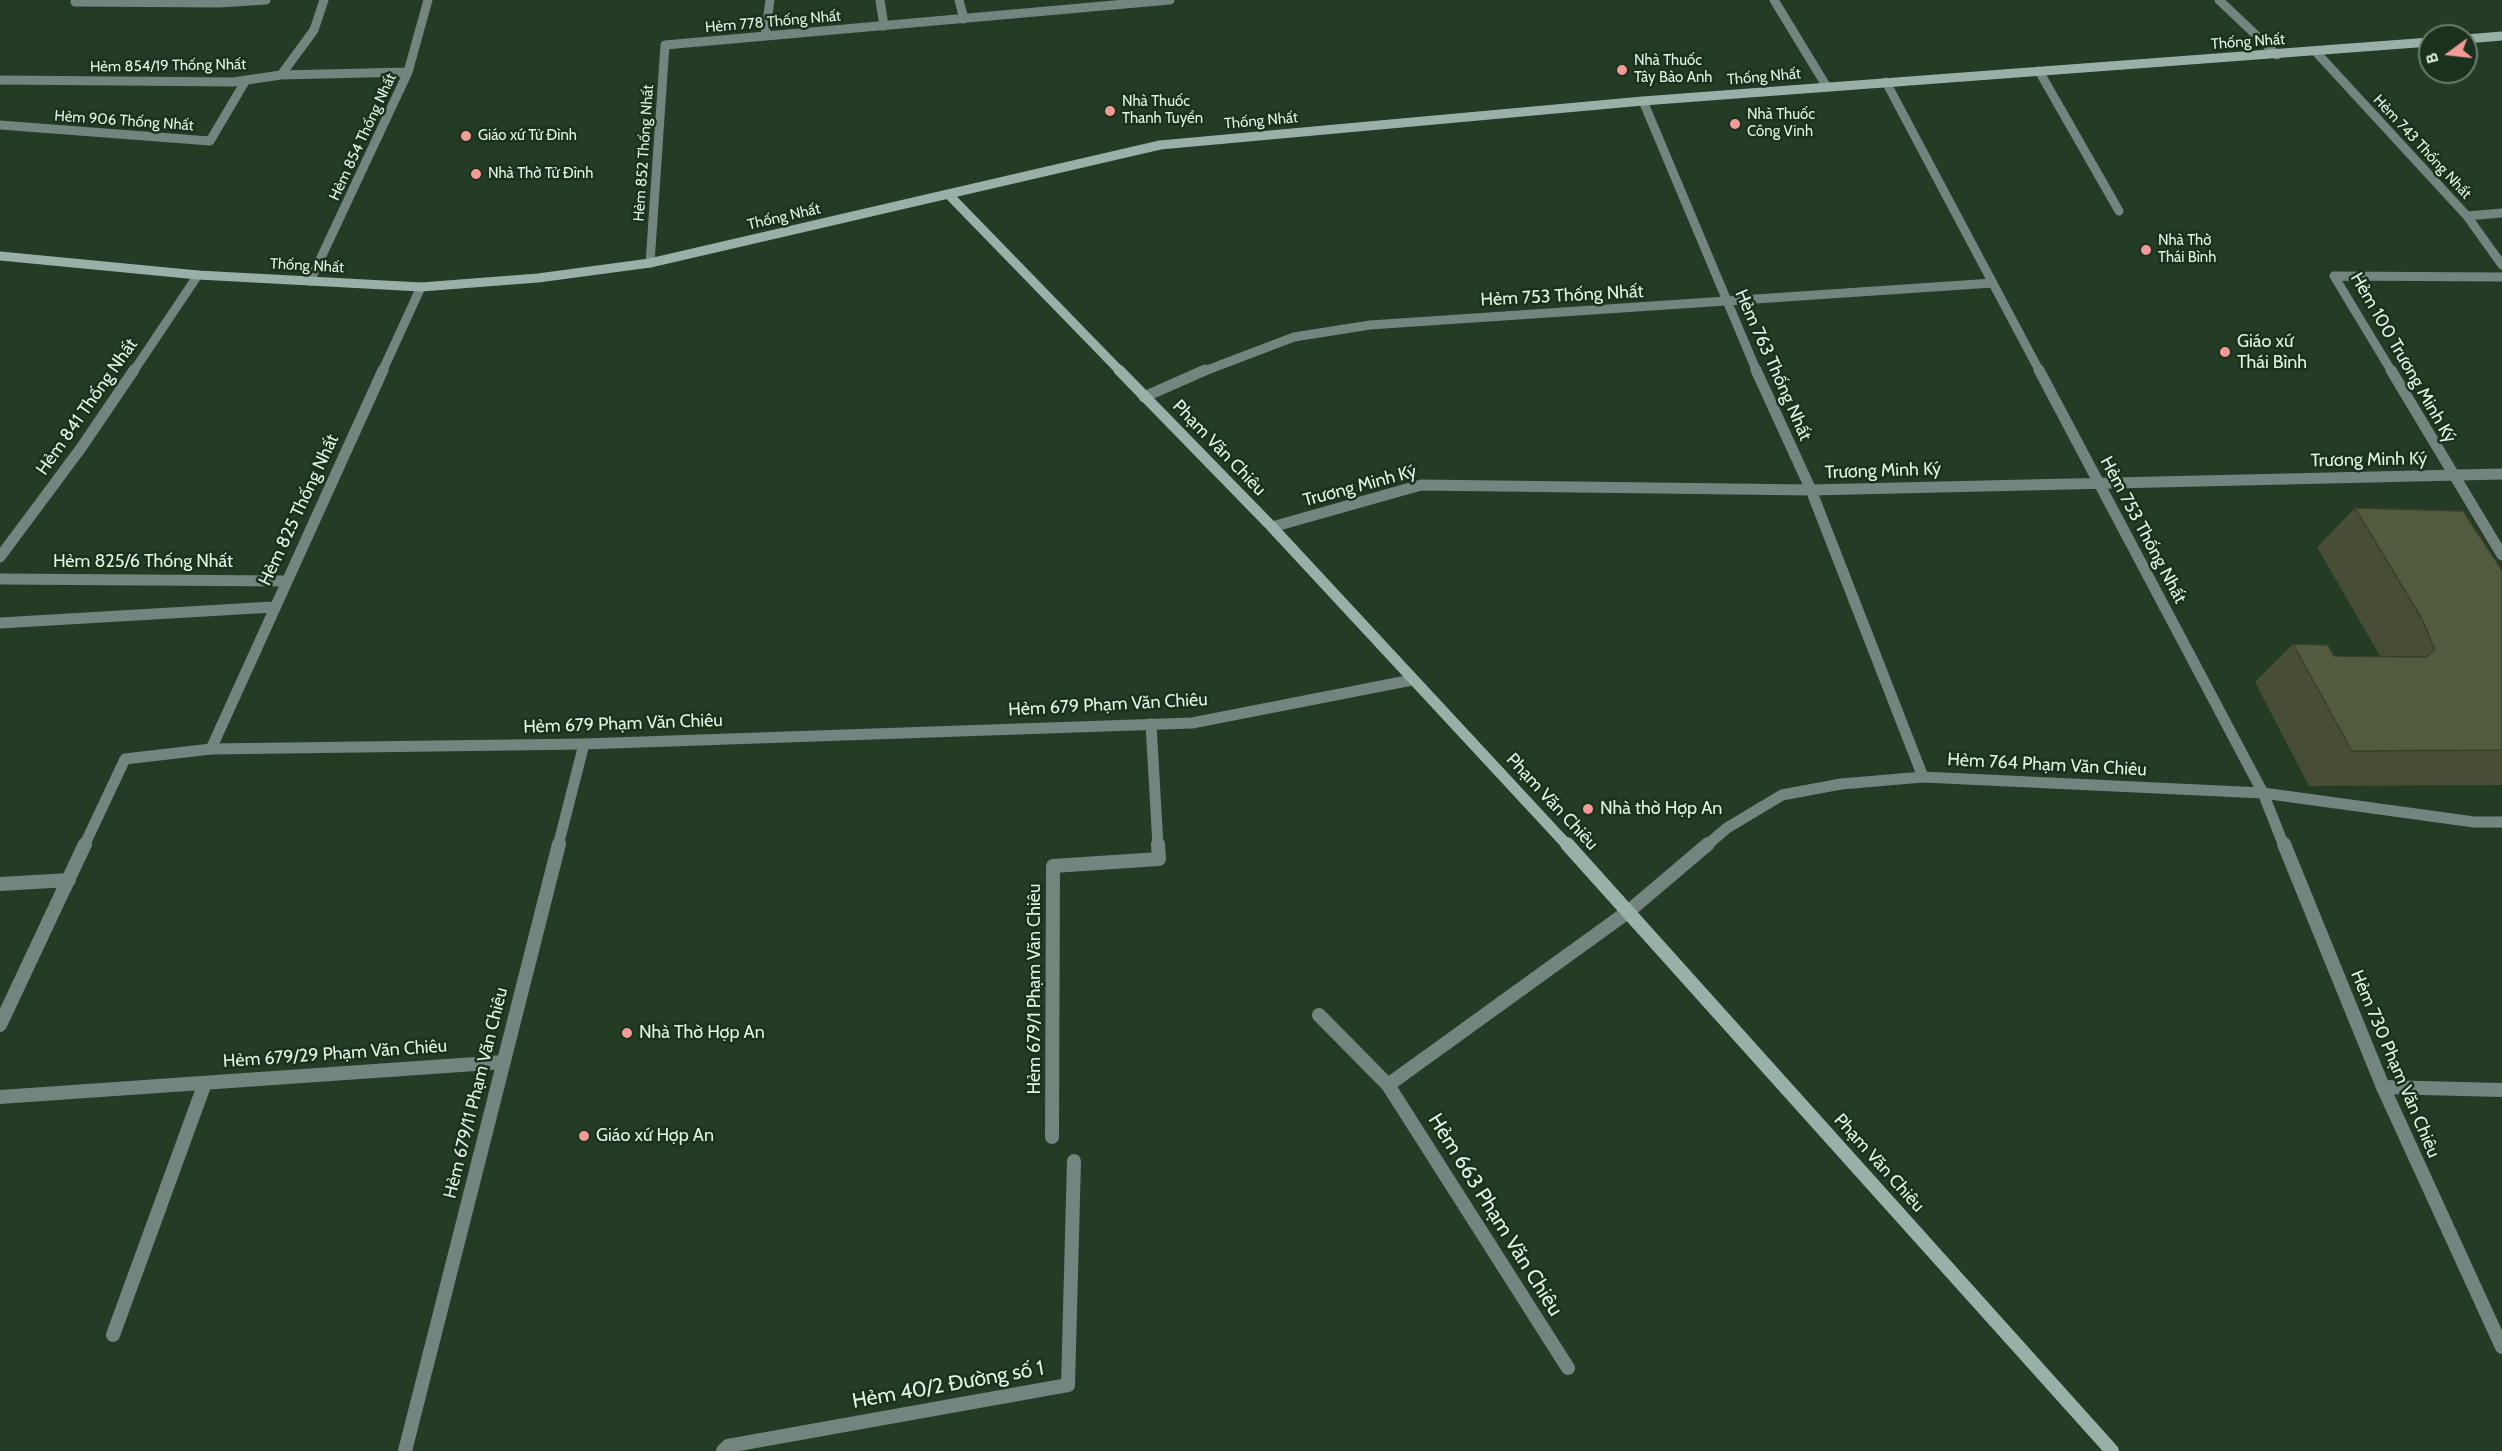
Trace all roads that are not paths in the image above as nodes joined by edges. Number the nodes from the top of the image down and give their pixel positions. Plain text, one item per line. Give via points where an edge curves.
1 (266, 0) edge
2 (324, 0) edge
3 (428, 0) edge
4 (770, 0) edge
5 (880, 0) edge
6 (959, 0) edge
7 (1047, 0) edge
8 (1170, 0) edge
9 (1774, 0) edge
10 (2219, 0) edge
11 (75, 2) dead end
12 (1050, 11) junction
13 (964, 18) junction
14 (884, 26) junction
15 (765, 36) junction
16 (2502, 36) edge
17 (2478, 38) edge
18 (2418, 43) edge
19 (665, 45) joint
20 (2316, 52) junction
21 (2277, 55) junction
22 (2039, 71) junction
23 (408, 72) junction
24 (281, 75) junction
25 (0, 80) edge
26 (246, 80) junction
27 (1886, 82) junction
28 (1827, 87) junction
29 (1643, 101) junction
30 (0, 125) edge
31 (948, 194) junction
32 (2119, 211) dead end
33 (2502, 213) edge
34 (2467, 216) junction
35 (0, 256) edge
36 (650, 263) junction
37 (2502, 265) edge
38 (198, 275) junction
39 (2502, 277) edge
40 (310, 281) junction
41 (1993, 283) junction
42 (421, 287) junction
43 (1726, 303) junction
44 (1144, 398) junction
45 (2452, 474) junction
46 (2502, 474) edge
47 (2099, 482) junction
48 (1811, 490) junction
49 (1272, 527) junction
50 (2502, 555) edge
51 (0, 556) edge
52 (0, 579) edge
53 (285, 580) junction
54 (273, 607) junction
55 (0, 623) edge
56 (1412, 680) junction
57 (1151, 724) junction
58 (584, 744) junction
59 (211, 748) junction
60 (1923, 777) junction
61 (2263, 793) junction
62 (2502, 822) edge
63 (69, 880) junction
64 (0, 884) edge
65 (1629, 911) junction
66 (1319, 1015) dead end
67 (0, 1025) edge
68 (504, 1062) junction
69 (205, 1083) junction
70 (1388, 1084) junction
71 (2383, 1087) junction
72 (2502, 1090) edge
73 (0, 1097) edge
74 (1052, 1137) dead end
75 (1074, 1161) dead end
76 (113, 1335) dead end
77 (2502, 1347) edge
78 (1568, 1368) dead end
79 (405, 1451) edge
80 (723, 1451) edge
81 (2112, 1451) edge

1 - 11 street
2 - 24 street via 314,30
3 - 23 street, Hẻm 854 Thống Nhất
4 - 15 street
5 - 14 street
6 - 13 street
7 - 12 street
8 - 12 street, Hẻm 778 Thống Nhất
9 - 28 street
10 - 21 street
12 - 13 street, Hẻm 778 Thống Nhất
13 - 14 street, Hẻm 778 Thống Nhất
14 - 15 street, Hẻm 778 Thống Nhất
15 - 19 street, Hẻm 778 Thống Nhất
16 - 17 main road
18 - 20 main road, Thống Nhất
19 - 36 street, Hẻm 852 Thống Nhất
20 - 21 main road, Thống Nhất
20 - 34 street, Hẻm 743 Thống Nhất
21 - 22 main road, Thống Nhất
22 - 27 main road, Thống Nhất
22 - 32 street
23 - 24 street, Hẻm 854/19 Thống Nhất
23 - 40 street, Hẻm 854 Thống Nhất
24 - 26 street, Hẻm 854/19 Thống Nhất
25 - 26 street, Hẻm 854/19 Thống Nhất
26 - 30 street, Hẻm 906 Thống Nhất via 210,141
27 - 28 main road, Thống Nhất
27 - 41 street, Hẻm 753 Thống Nhất
28 - 29 main road, Thống Nhất
29 - 31 main road, Thống Nhất via 1160,146
29 - 43 street, Hẻm 763 Thống Nhất
31 - 36 main road, Thống Nhất
31 - 44 main road, Phạm Văn Chiêu
33 - 34 street
34 - 37 street, Hẻm 743 Thống Nhất
35 - 38 main road, Thống Nhất
36 - 42 main road, Thống Nhất via 538,278
38 - 40 main road, Thống Nhất
38 - 51 street, Hẻm 841 Thống Nhất via 81,448
39 - 45 street, Hẻm 100 Trương Minh Ký via 2334,276
40 - 42 main road, Thống Nhất
41 - 43 street, Hẻm 753 Thống Nhất
41 - 47 street, Hẻm 753 Thống Nhất
42 - 53 street, Hẻm 825 Thống Nhất
43 - 44 street, Hẻm 753 Thống Nhất via 1371,325 1294,337 1228,360
43 - 48 street, Hẻm 763 Thống Nhất
44 - 49 main road, Phạm Văn Chiêu
45 - 46 street, Trương Minh Ký
45 - 47 street, Trương Minh Ký
45 - 50 street
47 - 48 street, Trương Minh Ký
47 - 61 street, Hẻm 753 Thống Nhất
48 - 49 street, Trương Minh Ký via 1421,484
48 - 60 street, Hẻm 763 Thống Nhất
49 - 56 main road, Phạm Văn Chiêu
52 - 53 street, Hẻm 825/6 Thống Nhất
53 - 54 street, Hẻm 825 Thống Nhất
54 - 55 street
54 - 59 street, Hẻm 825 Thống Nhất
56 - 57 street, Hẻm 679 Phạm Văn Chiêu via 1192,723
56 - 65 main road, Phạm Văn Chiêu
57 - 58 street, Hẻm 679 Phạm Văn Chiêu
57 - 74 street, Hẻm 679/1 Phạm Văn Chiêu via 1159,859 1053,866
58 - 59 street, Hẻm 679 Phạm Văn Chiêu
58 - 68 street, Hẻm 679/11 Phạm Văn Chiêu
59 - 63 street, Hẻm 679 Phạm Văn Chiêu via 125,759
60 - 61 street, Hẻm 764 Phạm Văn Chiêu
60 - 65 street, Hẻm 764 Phạm Văn Chiêu via 1841,784 1782,795 1727,828
61 - 62 street, Hẻm 764 Phạm Văn Chiêu via 2474,822
61 - 71 street, Hẻm 730 Phạm Văn Chiêu
63 - 64 street
63 - 67 street, Hẻm 679 Phạm Văn Chiêu
65 - 70 street
65 - 81 main road, Phạm Văn Chiêu
66 - 70 street, Hẻm 663 Phạm Văn Chiêu
68 - 69 street, Hẻm 679/29 Phạm Văn Chiêu
68 - 79 street, Hẻm 679/11 Phạm Văn Chiêu
69 - 73 street, Hẻm 679/29 Phạm Văn Chiêu
69 - 76 street, Hẻm 679/29 Phạm Văn Chiêu
70 - 78 street, Hẻm 663 Phạm Văn Chiêu
71 - 72 street
71 - 77 street, Hẻm 730 Phạm Văn Chiêu
75 - 80 street, Hẻm 40/2 Đường số 1 via 1068,1385 728,1446

